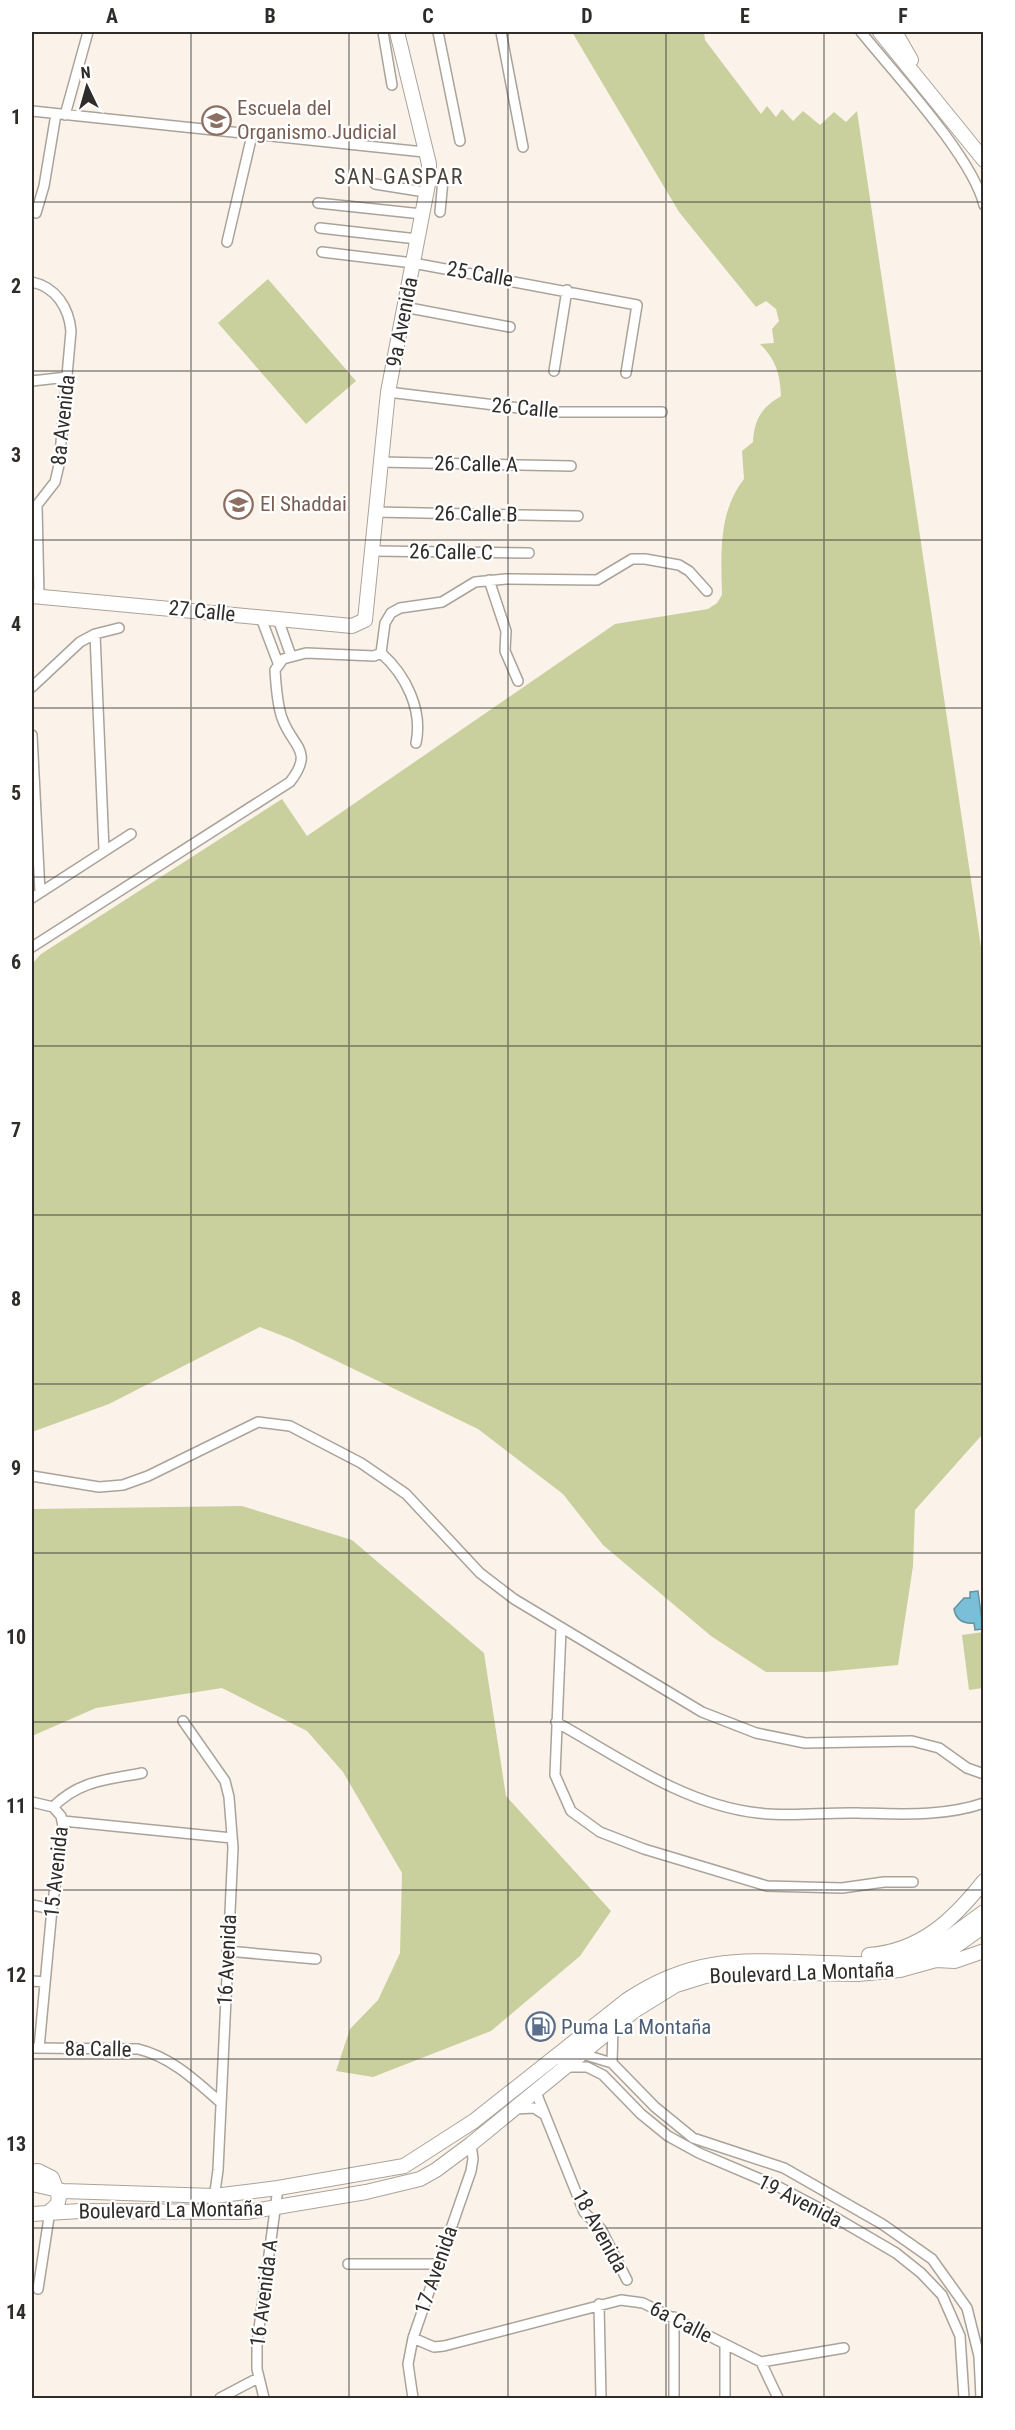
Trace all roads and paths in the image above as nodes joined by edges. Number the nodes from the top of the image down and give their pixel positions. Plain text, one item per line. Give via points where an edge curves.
1 (88, 32) edge
2 (383, 32) edge
3 (397, 32) edge
4 (438, 32) edge
5 (501, 32) edge
6 (861, 32) edge
7 (880, 32) edge
8 (895, 32) edge
9 (392, 85) dead end
10 (926, 88) junction
11 (32, 111) edge
12 (60, 114) junction
13 (252, 135) junction
14 (460, 141) dead end
15 (523, 147) dead end
16 (424, 152) junction
17 (984, 160) edge
18 (375, 184) dead end
19 (427, 186) junction
20 (318, 203) dead end
21 (984, 204) edge
22 (440, 212) dead end
23 (36, 213) dead end
24 (422, 214) junction
25 (320, 228) dead end
26 (417, 239) junction
27 (227, 242) dead end
28 (322, 252) dead end
29 (413, 262) junction
30 (36, 283) edge
31 (567, 290) junction
32 (404, 307) junction
33 (510, 327) dead end
34 (554, 371) dead end
35 (626, 373) dead end
36 (67, 377) junction
37 (32, 381) edge
38 (388, 393) junction
39 (662, 412) dead end
40 (380, 462) junction
41 (571, 466) dead end
42 (34, 505) edge
43 (375, 512) junction
44 (578, 516) dead end
45 (373, 551) junction
46 (529, 553) dead end
47 (489, 580) junction
48 (707, 591) dead end
49 (35, 597) edge
50 (367, 616) joint
51 (261, 618) junction
52 (278, 619) junction
53 (119, 628) dead end
54 (95, 634) junction
55 (381, 653) junction
56 (291, 656) junction
57 (278, 663) junction
58 (518, 681) dead end
59 (32, 687) edge
60 (32, 693) edge
61 (32, 735) edge
62 (416, 743) dead end
63 (131, 834) dead end
64 (104, 850) junction
65 (40, 892) junction
66 (32, 898) edge
67 (32, 947) edge
68 (32, 1476) edge
69 (561, 1629) junction
70 (183, 1721) dead end
71 (556, 1722) junction
72 (142, 1773) dead end
73 (984, 1774) edge
74 (32, 1802) edge
75 (984, 1803) edge
76 (53, 1807) junction
77 (63, 1821) junction
78 (232, 1838) junction
79 (984, 1881) edge
80 (913, 1882) dead end
81 (32, 1905) edge
82 (52, 1909) junction
83 (984, 1912) edge
84 (984, 1926) edge
85 (227, 1951) junction
86 (984, 1951) edge
87 (316, 1959) dead end
88 (936, 1960) junction
89 (789, 1962) junction
90 (32, 1981) edge
91 (45, 1982) junction
92 (654, 1989) junction
93 (631, 2006) junction
94 (613, 2028) junction
95 (35, 2048) edge
96 (579, 2053) junction
97 (612, 2063) junction
98 (562, 2067) junction
99 (535, 2090) junction
100 (497, 2101) junction
101 (220, 2102) junction
102 (510, 2110) junction
103 (545, 2115) junction
104 (442, 2143) junction
105 (471, 2144) junction
106 (32, 2172) edge
107 (32, 2184) edge
108 (278, 2188) junction
109 (56, 2189) junction
110 (214, 2196) junction
111 (274, 2208) junction
112 (50, 2211) junction
113 (213, 2213) junction
114 (32, 2214) edge
115 (348, 2264) dead end
116 (439, 2264) junction
117 (627, 2280) dead end
118 (38, 2289) dead end
119 (599, 2304) junction
120 (674, 2317) junction
121 (413, 2338) junction
122 (724, 2344) junction
123 (844, 2348) dead end
124 (761, 2362) junction
125 (258, 2378) junction
126 (674, 2395) dead end
127 (220, 2398) edge
128 (264, 2398) edge
129 (413, 2398) edge
130 (602, 2398) edge
131 (725, 2398) edge
132 (778, 2398) edge
133 (964, 2398) edge
134 (981, 2398) edge

1 - 12 street
2 - 9 street
3 - 16 main road, 9a Avenida
4 - 14 street
5 - 15 street
6 - 21 street via 956,151
7 - 10 main road
8 - 10 main road
10 - 17 main road
11 - 12 street
12 - 13 street
12 - 23 street
13 - 16 street
13 - 27 street
16 - 19 main road, 9a Avenida via 429,164
18 - 19 street
19 - 22 street via 443,180
19 - 24 main road, 9a Avenida
20 - 24 street
24 - 26 main road, 9a Avenida
25 - 26 street
26 - 29 main road, 9a Avenida
28 - 29 street, 25 Calle
29 - 31 street, 25 Calle
29 - 32 main road, 9a Avenida
30 - 36 street, 8a Avenida via 56,296 68,311 71,331
31 - 34 street
31 - 35 street, 25 Calle via 637,305
32 - 33 street
32 - 38 main road, 9a Avenida
36 - 37 street
36 - 42 street, 8a Avenida via 56,482
38 - 39 street, 26 Calle via 552,412
38 - 40 main road, 9a Avenida
40 - 41 street, 26 Calle A
40 - 43 main road, 9a Avenida
42 - 49 street, 8a Avenida
43 - 44 street, 26 Calle B
43 - 45 main road, 9a Avenida
45 - 46 street, 26 Calle C
45 - 50 main road, 9a Avenida
47 - 48 street via 597,580 632,559 645,559 679,565
47 - 55 street via 465,586 442,602 391,613 385,623
47 - 58 street via 506,631 505,651
49 - 51 main road, 27 Calle
50 - 52 main road, 27 Calle via 352,626
51 - 52 main road, 27 Calle
51 - 57 street
52 - 56 street
53 - 54 street
54 - 59 street via 80,642
54 - 64 street
55 - 56 street
55 - 62 street via 402,676 413,700 420,725
56 - 57 street
57 - 67 street via 276,677 283,720 302,754 301,768 290,782
59 - 60 street
61 - 65 street
63 - 64 street
64 - 65 street
65 - 66 street
68 - 69 street via 99,1487 123,1485 258,1422 290,1426 362,1463 406,1494 480,1573
69 - 71 street
69 - 73 street via 702,1712 756,1733 805,1743 912,1741 939,1748 967,1768
70 - 78 street, 16 Avenida via 225,1781
71 - 75 street via 705,1801 757,1814 930,1814 960,1811
71 - 80 street via 555,1775 571,1811 600,1832 767,1886 842,1888
72 - 76 street via 80,1786
74 - 76 street
76 - 77 street, 15 Avenida
77 - 78 street
77 - 82 street, 15 Avenida
78 - 85 street, 16 Avenida
79 - 89 main road via 938,1930 902,1950 856,1956 808,1956
81 - 82 street
82 - 91 street, 15 Avenida
83 - 89 main road, Boulevard La Montaña via 935,1947 904,1960 863,1964
84 - 88 main road, Boulevard La Montaña
85 - 87 street
85 - 101 street, 16 Avenida
86 - 88 main road via 955,1961
88 - 92 main road, Boulevard La Montaña via 872,1974 714,1974
89 - 92 main road, Boulevard La Montaña via 704,1965 678,1971
90 - 91 street
91 - 95 street, 15 Avenida
92 - 93 main road, Boulevard La Montaña
93 - 94 main road, Boulevard La Montaña
93 - 100 main road, Boulevard La Montaña
94 - 96 main road, Boulevard La Montaña
94 - 97 street
95 - 101 street, 8a Calle via 138,2049 153,2053 184,2071
96 - 97 street, 19 Avenida
96 - 98 main road, Boulevard La Montaña
96 - 100 street via 564,2057 511,2099
97 - 134 street, 19 Avenida via 655,2107 693,2138 784,2168 882,2224 932,2259 967,2308 979,2356
98 - 99 main road, Boulevard La Montaña
98 - 133 street, 19 Avenida via 586,2067 603,2074 640,2114 668,2136 819,2208 896,2253 921,2273 942,2295 960,2336
99 - 102 main road, Boulevard La Montaña
99 - 103 street, 18 Avenida
100 - 104 main road, Boulevard La Montaña
101 - 110 street, 16 Avenida
102 - 103 street via 524,2106
102 - 105 main road, Boulevard La Montaña
103 - 117 street, 18 Avenida via 584,2212 601,2229
104 - 105 main road via 463,2138
104 - 108 main road, Boulevard La Montaña via 404,2166
105 - 111 main road, Boulevard La Montaña via 420,2179
105 - 116 street, 17 Avenida via 471,2171
106 - 109 main road via 52,2178
107 - 109 main road, Boulevard La Montaña
108 - 110 main road, Boulevard La Montaña
108 - 111 street, 16 Avenida A
109 - 110 main road, Boulevard La Montaña
109 - 112 main road via 59,2202
110 - 113 street, 16 Avenida
111 - 113 main road, Boulevard La Montaña
111 - 125 street, 16 Avenida A via 257,2343
112 - 113 main road, Boulevard La Montaña
112 - 114 main road, Boulevard La Montaña
112 - 118 street
115 - 116 street
116 - 121 street, 17 Avenida
119 - 120 street, 6a Calle via 621,2300 643,2303
119 - 121 street, 6a Calle via 444,2346 434,2347
119 - 130 street, 18 Avenida
120 - 122 street, 6a Calle
120 - 126 street
121 - 129 street, 17 Avenida via 408,2364
122 - 124 street, 6a Calle
122 - 131 street
123 - 124 street
124 - 132 street
125 - 127 street
125 - 128 street, 16 Avenida A

